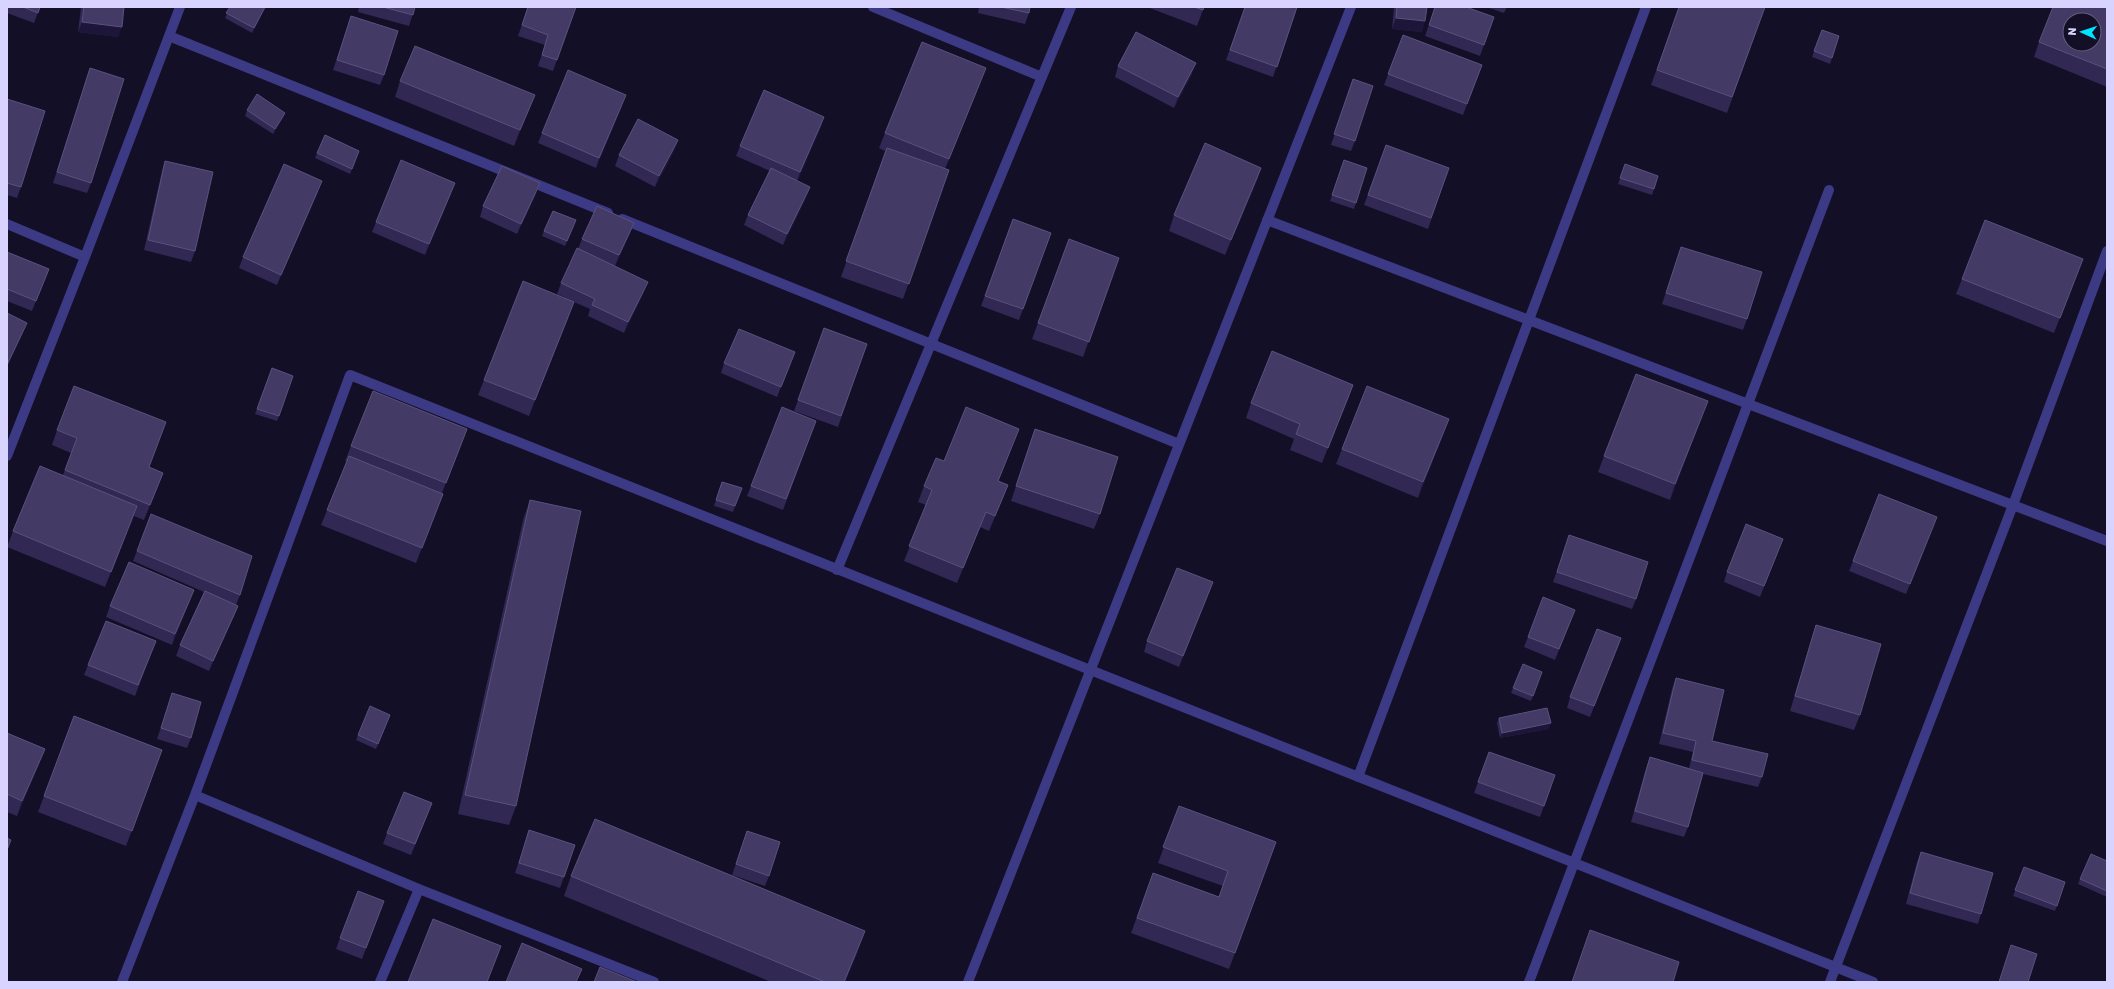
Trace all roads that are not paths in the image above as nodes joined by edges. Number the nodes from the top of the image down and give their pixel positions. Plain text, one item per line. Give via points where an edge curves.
1 (180, 7) edge
2 (872, 7) edge
3 (1071, 7) edge
4 (1351, 7) edge
5 (1646, 7) edge
6 (169, 36) junction
7 (1042, 77) junction
8 (1829, 190) dead end
9 (1267, 220) junction
10 (7, 224) edge
11 (85, 257) junction
12 (2106, 257) edge
13 (1529, 320) junction
14 (931, 344) junction
15 (1748, 404) junction
16 (1179, 444) junction
17 (7, 456) edge
18 (2013, 505) junction
19 (2107, 541) edge
20 (838, 570) junction
21 (1090, 670) junction
22 (1358, 777) junction
23 (195, 795) junction
24 (1574, 863) junction
25 (419, 889) junction
26 (1835, 967) junction
27 (122, 982) edge
28 (380, 982) edge
29 (654, 982) edge
30 (968, 982) edge
31 (1529, 982) edge
32 (1830, 982) edge
33 (1873, 982) edge

1 - 6 street
2 - 7 street
3 - 7 street
4 - 9 street
5 - 13 street
6 - 11 street
6 - 14 street
7 - 14 street
8 - 15 street
9 - 13 street
9 - 16 street
10 - 11 street
11 - 17 street
12 - 18 street
13 - 15 street
13 - 22 street
14 - 16 street
14 - 20 street
15 - 18 street
15 - 24 street
16 - 21 street
18 - 19 street
18 - 26 street
20 - 21 street
20 - 23 street via 350,375
21 - 22 street
21 - 30 street
22 - 24 street
23 - 25 street
23 - 27 street
24 - 26 street
24 - 31 street
25 - 28 street
25 - 29 street
26 - 32 street
26 - 33 street

